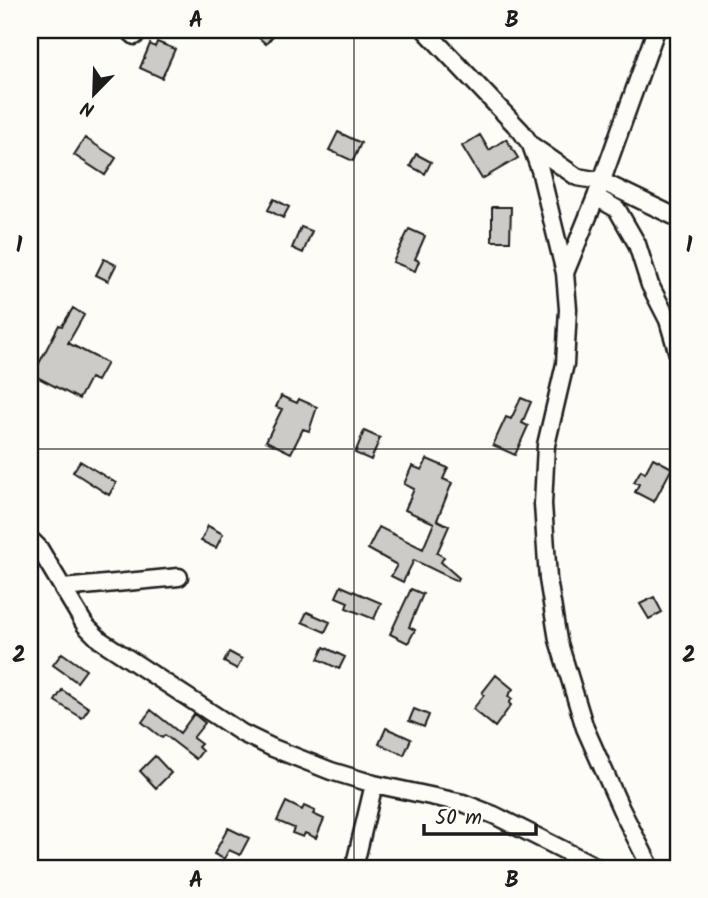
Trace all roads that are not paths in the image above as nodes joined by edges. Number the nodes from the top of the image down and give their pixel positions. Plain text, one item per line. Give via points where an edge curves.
1 (425, 30) edge
2 (656, 30) edge
3 (531, 145) junction
4 (598, 189) junction
5 (678, 218) edge
6 (565, 273) junction
7 (678, 354) edge
8 (30, 539) edge
9 (179, 578) dead end
10 (63, 588) junction
11 (374, 784) junction
12 (354, 868) edge
13 (600, 868) edge
14 (651, 868) edge

1 - 3 street
2 - 4 street
3 - 4 street
3 - 6 street
4 - 5 street
4 - 6 street
4 - 7 street via 617,209 637,244
6 - 14 street via 565,363 546,444 543,504 548,579 558,640 585,728
8 - 10 street
9 - 10 street
10 - 11 street via 85,625 100,640 242,733
11 - 12 street
11 - 13 street via 463,803

